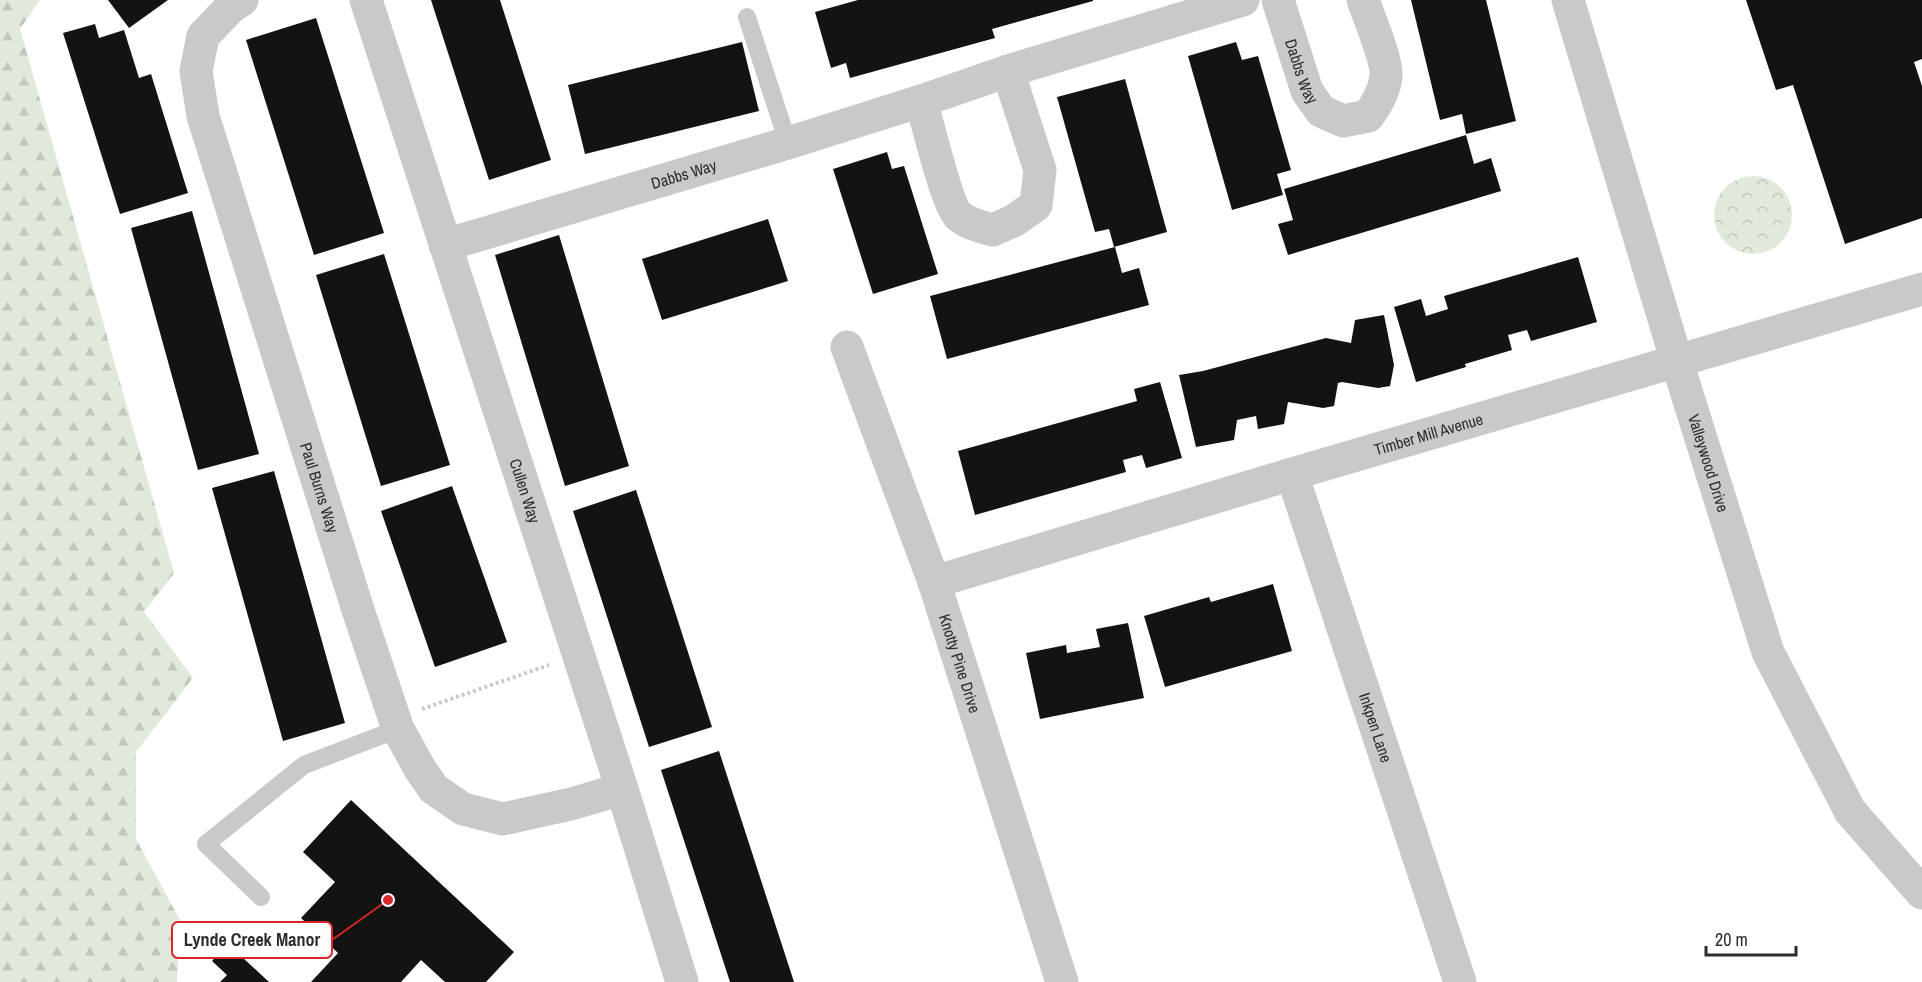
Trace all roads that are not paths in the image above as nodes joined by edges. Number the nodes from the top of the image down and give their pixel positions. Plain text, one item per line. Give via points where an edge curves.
1 (242, 0) edge
2 (366, 0) edge
3 (1243, 0) edge
4 (1278, 0) edge
5 (1363, 0) edge
6 (1568, 0) edge
7 (747, 17) dead end
8 (1008, 71) junction
9 (921, 100) junction
10 (788, 143) junction
11 (445, 245) junction
12 (1922, 289) edge
13 (847, 347) dead end
14 (1677, 362) junction
15 (1292, 474) junction
16 (934, 582) junction
17 (396, 724) junction
18 (622, 789) junction
19 (1922, 893) edge
20 (261, 897) dead end
21 (682, 982) edge
22 (1062, 982) edge
23 (1460, 982) edge

1 - 17 street, Paul Burns Way via 203,36 196,71 203,116
2 - 11 street, Cullen Way
3 - 8 street, Dabbs Way
4 - 5 street, Dabbs Way via 1307,91 1322,111 1343,121 1368,116 1379,100 1386,76
6 - 14 street, Valleywood Drive
7 - 10 lane
8 - 9 street, Dabbs Way
8 - 9 street via 1040,170 1036,205 993,230 957,215 946,190
9 - 10 street, Dabbs Way
10 - 11 street, Dabbs Way
11 - 18 street, Cullen Way
12 - 14 street, Timber Mill Avenue
13 - 16 street, Knotty Pine Drive
14 - 15 street, Timber Mill Avenue
14 - 19 street, Valleywood Drive via 1768,652 1850,811
15 - 16 street, Timber Mill Avenue
15 - 23 street, Inkpen Lane
16 - 22 street, Knotty Pine Drive
17 - 18 street, Paul Burns Way via 434,789 463,809 502,819
17 - 20 lane via 304,765 206,844
18 - 21 street, Cullen Way

